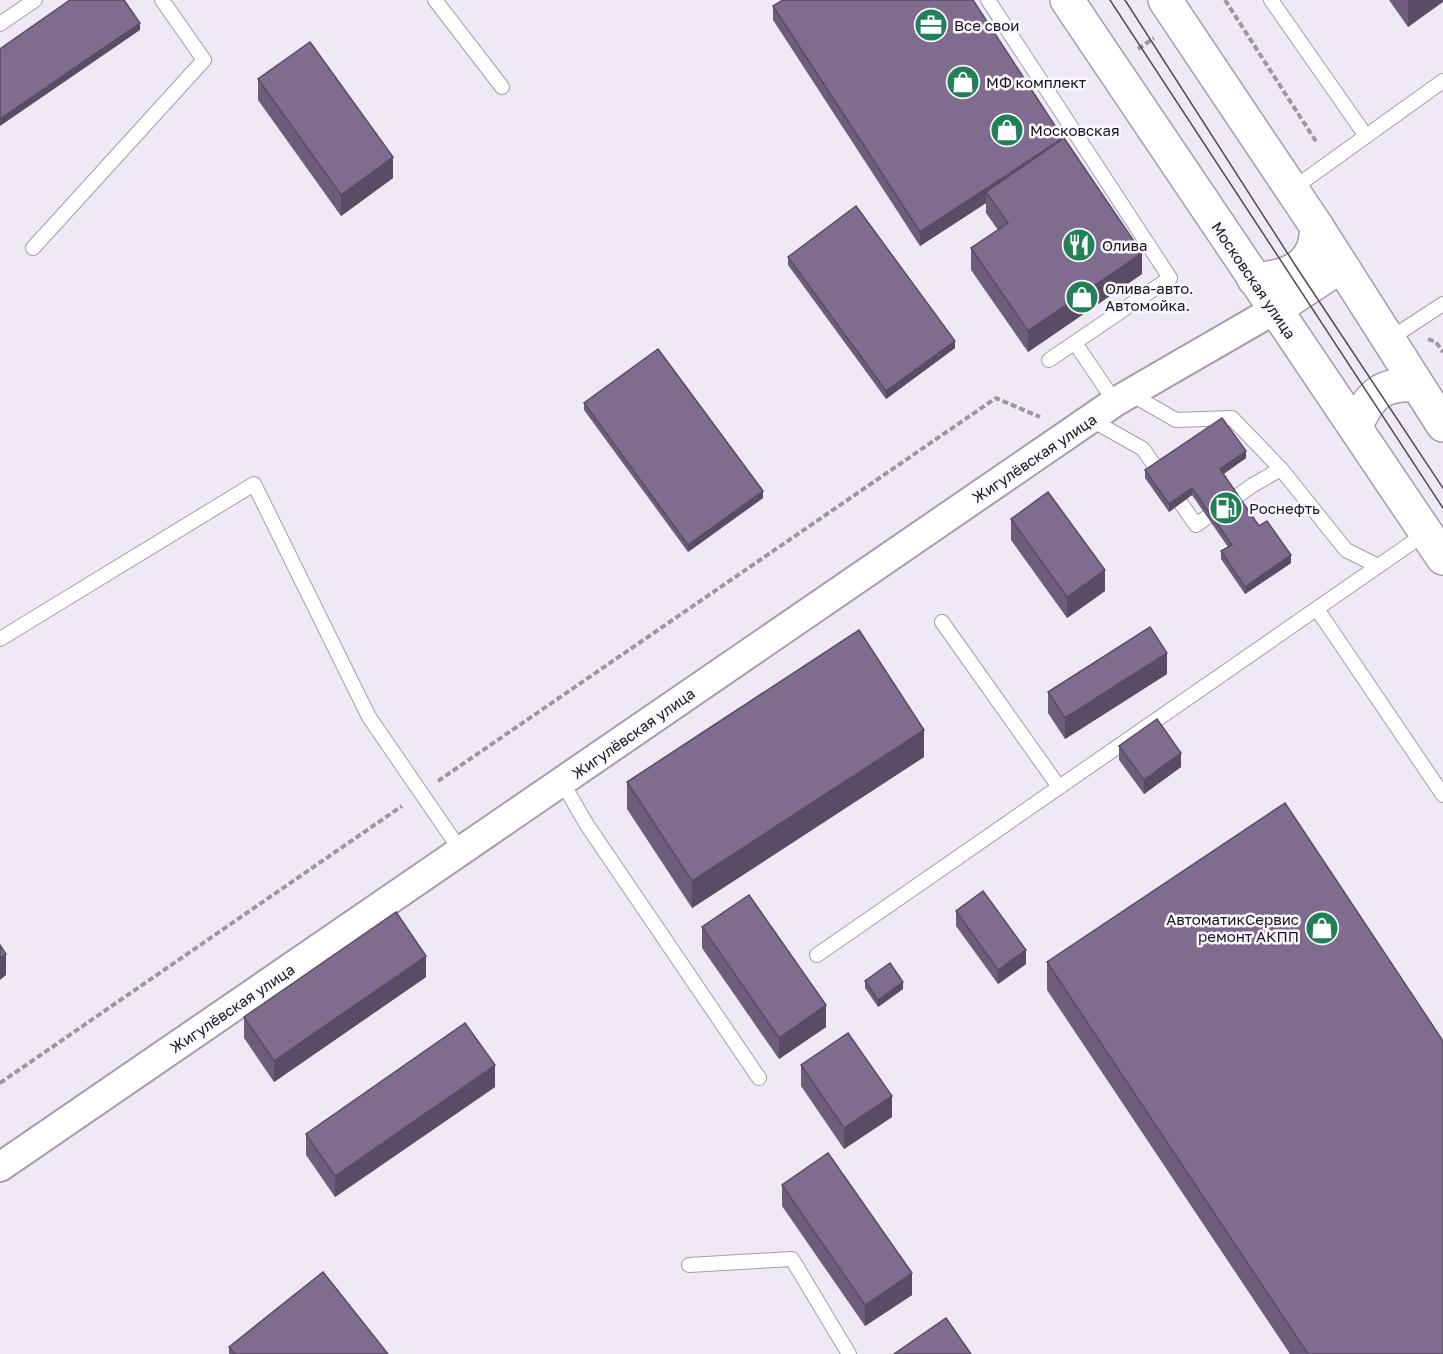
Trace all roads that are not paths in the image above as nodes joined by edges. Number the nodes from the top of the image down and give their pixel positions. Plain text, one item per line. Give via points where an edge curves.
1 (35, 0) edge
2 (162, 0) edge
3 (435, 0) edge
4 (988, 0) edge
5 (1067, 0) edge
6 (1165, 0) edge
7 (1271, 0) edge
8 (0, 24) edge
9 (1443, 81) edge
10 (502, 87) dead end
11 (1366, 136) junction
12 (1291, 190) junction
13 (1317, 227) junction
14 (33, 248) dead end
15 (1341, 266) junction
16 (1254, 279) junction
17 (1443, 304) edge
18 (1274, 310) junction
19 (1388, 340) junction
20 (1075, 343) junction
21 (1048, 360) dead end
22 (1417, 385) junction
23 (1122, 397) junction
24 (1081, 425) junction
25 (1443, 425) edge
26 (1355, 428) junction
27 (1281, 469) junction
28 (1435, 546) edge
29 (1378, 566) junction
30 (1317, 609) junction
31 (942, 622) dead end
32 (0, 639) edge
33 (562, 782) junction
34 (1059, 787) junction
35 (1443, 795) edge
36 (461, 851) junction
37 (817, 955) dead end
38 (759, 1078) dead end
39 (0, 1167) edge
40 (689, 1265) dead end
41 (849, 1354) edge

1 - 8 lane
2 - 14 lane via 204,60
3 - 10 lane
4 - 20 lane via 1170,278
5 - 16 street, Московская улица
6 - 12 street
7 - 11 lane
9 - 11 lane
11 - 12 lane
12 - 13 street
13 - 15 street
13 - 16 street via 1312,252 1297,268 1276,279
15 - 18 street
15 - 19 street
16 - 18 street, Московская улица
17 - 19 lane
18 - 23 street, Жигулёвская улица
18 - 26 street, Московская улица
19 - 22 street
20 - 21 lane
20 - 23 lane
22 - 25 street
22 - 26 street via 1396,384 1375,394
23 - 24 street, Жигулёвская улица
23 - 27 lane via 1176,420 1232,418
24 - 27 lane via 1143,449 1196,525
24 - 33 street, Жигулёвская улица
26 - 28 street, Московская улица
27 - 29 lane via 1346,550
28 - 29 lane
29 - 30 lane
30 - 34 lane
30 - 35 lane
31 - 34 lane
32 - 36 lane via 254,484 369,717
33 - 36 street, Жигулёвская улица
33 - 38 lane via 587,825
34 - 37 lane
36 - 39 street, Жигулёвская улица
40 - 41 lane via 792,1259

